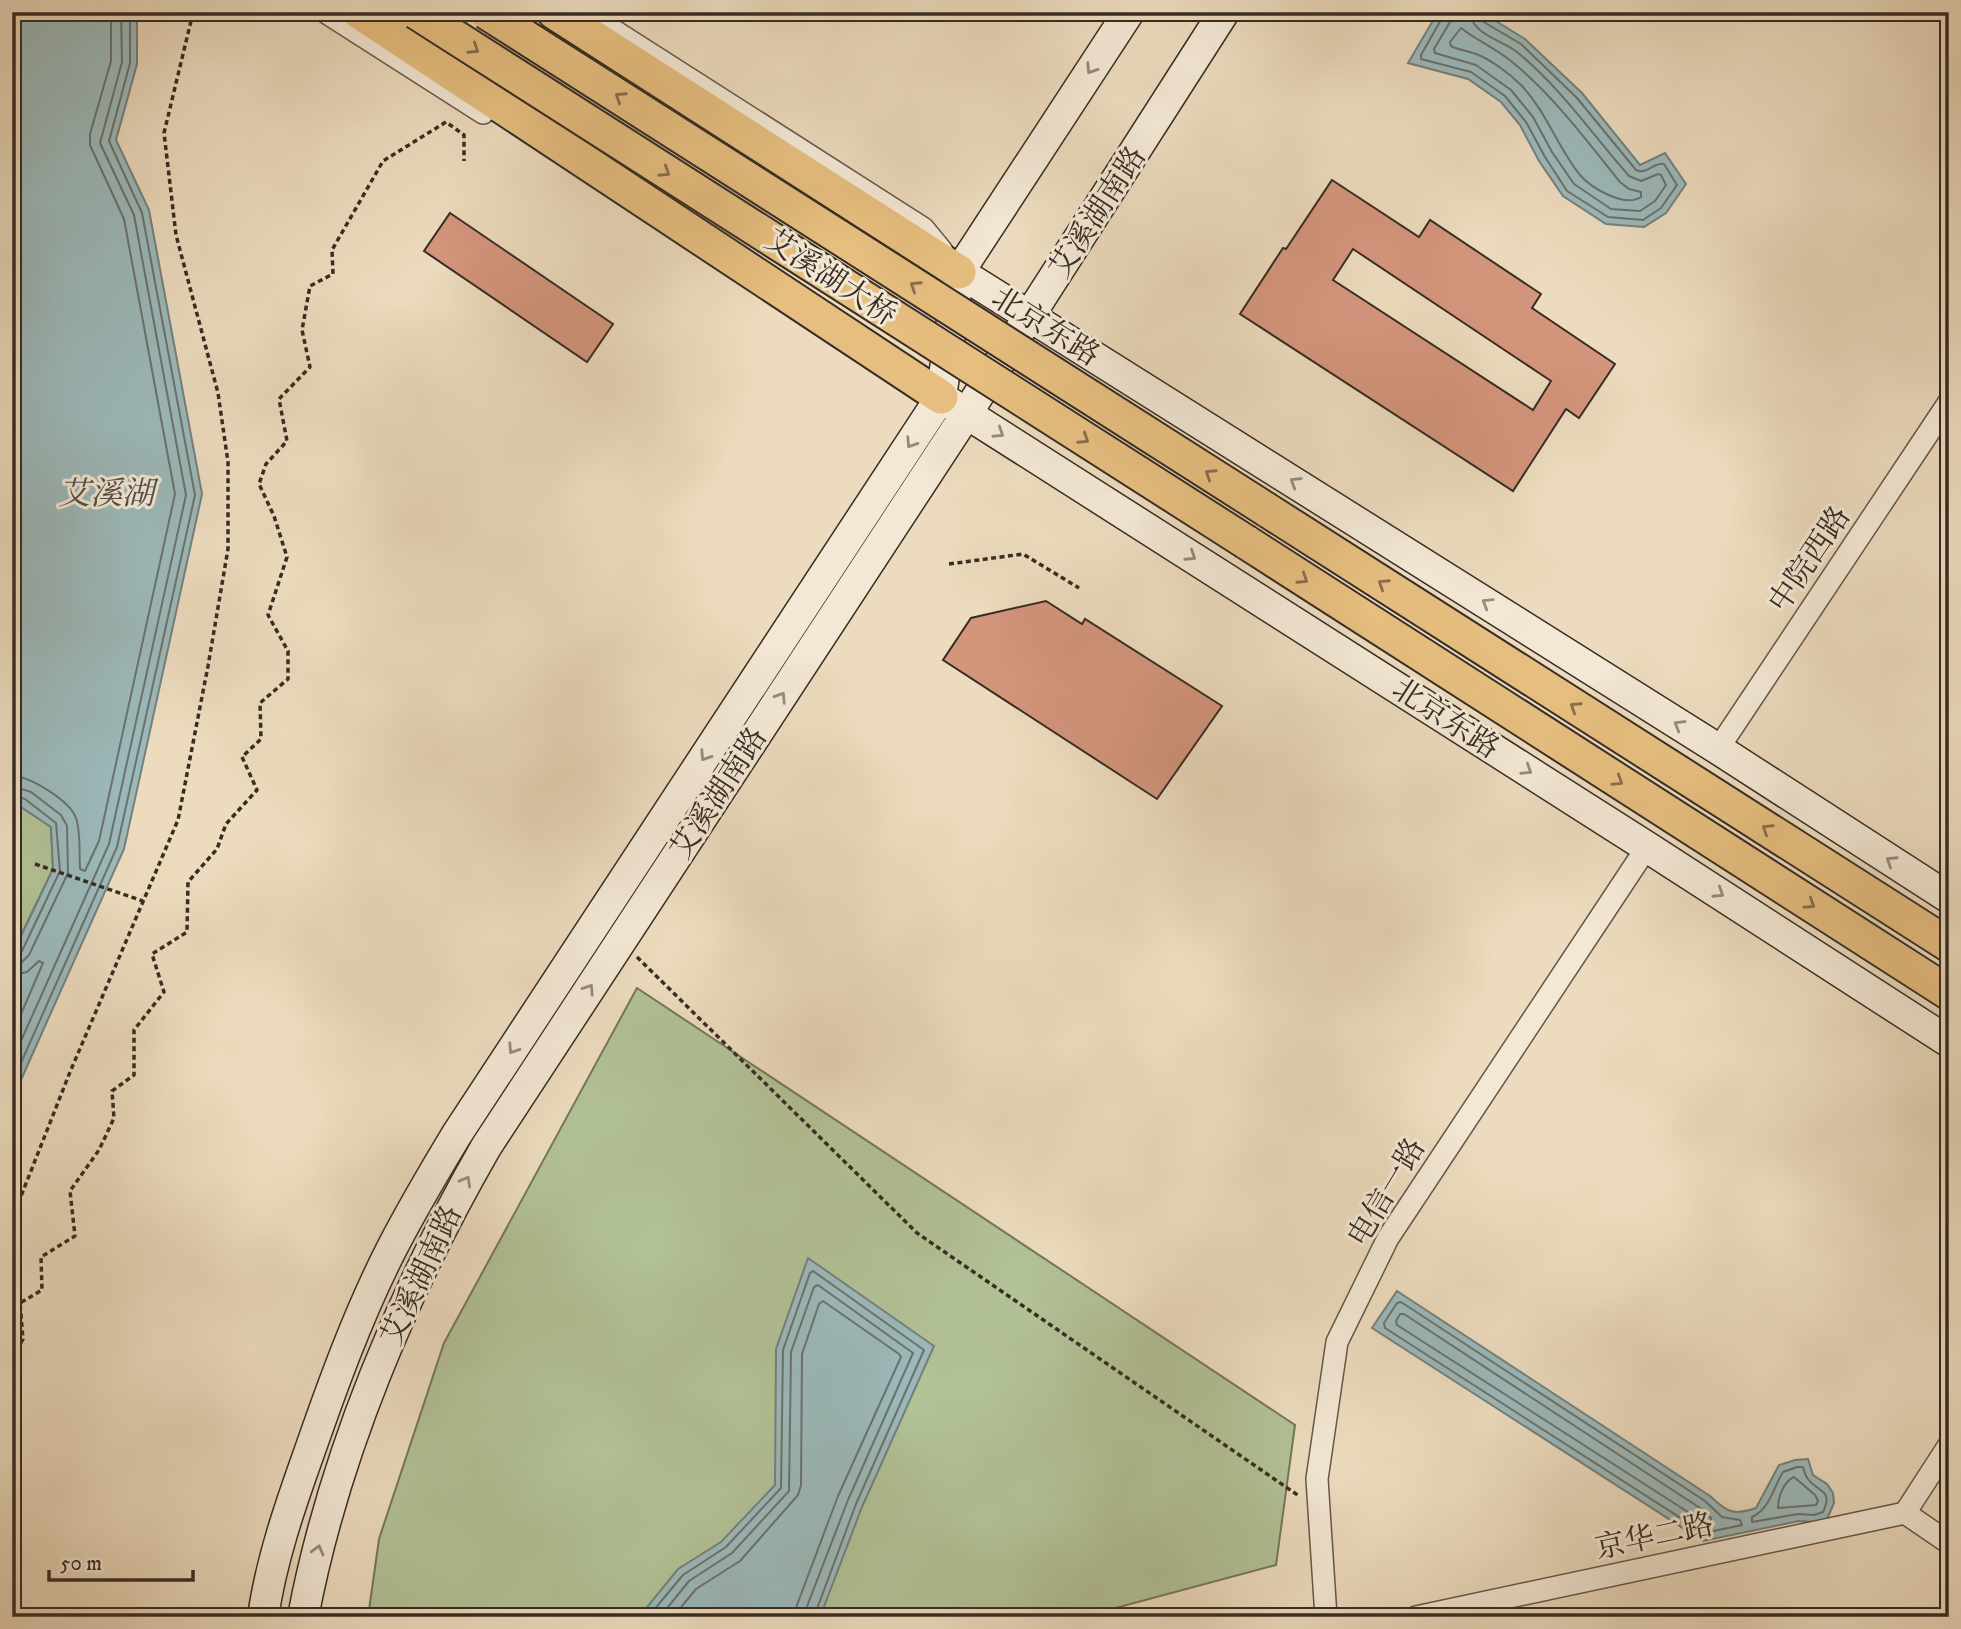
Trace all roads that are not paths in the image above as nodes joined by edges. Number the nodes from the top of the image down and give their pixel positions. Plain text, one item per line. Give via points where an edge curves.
1 (325, 12) edge
2 (359, 12) edge
3 (486, 12) edge
4 (554, 12) edge
5 (585, 12) edge
6 (1129, 12) edge
7 (1224, 12) edge
8 (409, 39) edge
9 (959, 272) junction
10 (1031, 316) junction
11 (954, 405) junction
12 (1945, 416) edge
13 (1245, 542) joint
14 (1718, 749) junction
15 (1647, 847) junction
16 (1949, 898) edge
17 (1949, 944) edge
18 (1949, 993) edge
19 (1949, 1042) edge
20 (1949, 1445) edge
21 (1905, 1513) junction
22 (1949, 1543) edge
23 (262, 1617) edge
24 (303, 1617) edge
25 (1326, 1617) edge
26 (1416, 1617) edge

1 - 8 street
2 - 8 main road
17 -> 3 main road, 艾溪湖大桥, bridge
4 - 9 main road
5 - 9 street via 923,228
6 -> 9 main road, 艾溪湖南路
7 - 10 main road, 艾溪湖南路
8 - 11 main road
8 -> 13 main road, 艾溪湖大桥, bridge
9 - 10 main road, 北京东路
9 - 11 main road, 艾溪湖南路
10 - 11 main road, 艾溪湖南路
14 -> 10 main road, 北京东路
11 -> 15 main road, 北京东路
11 -> 23 main road, 艾溪湖南路 via 472,1111 419,1198 390,1252 325,1407 292,1500
24 -> 11 main road, 艾溪湖南路 via 344,1464 427,1254 486,1147 621,941
12 - 14 street, 中院西路
13 -> 18 main road, 北京东路
16 -> 14 main road, 北京东路
15 -> 19 main road, 北京东路
15 - 25 street, 电信一路 via 1388,1238 1337,1342 1317,1479
20 - 21 street
21 - 22 street
21 - 26 street, 京华二路

